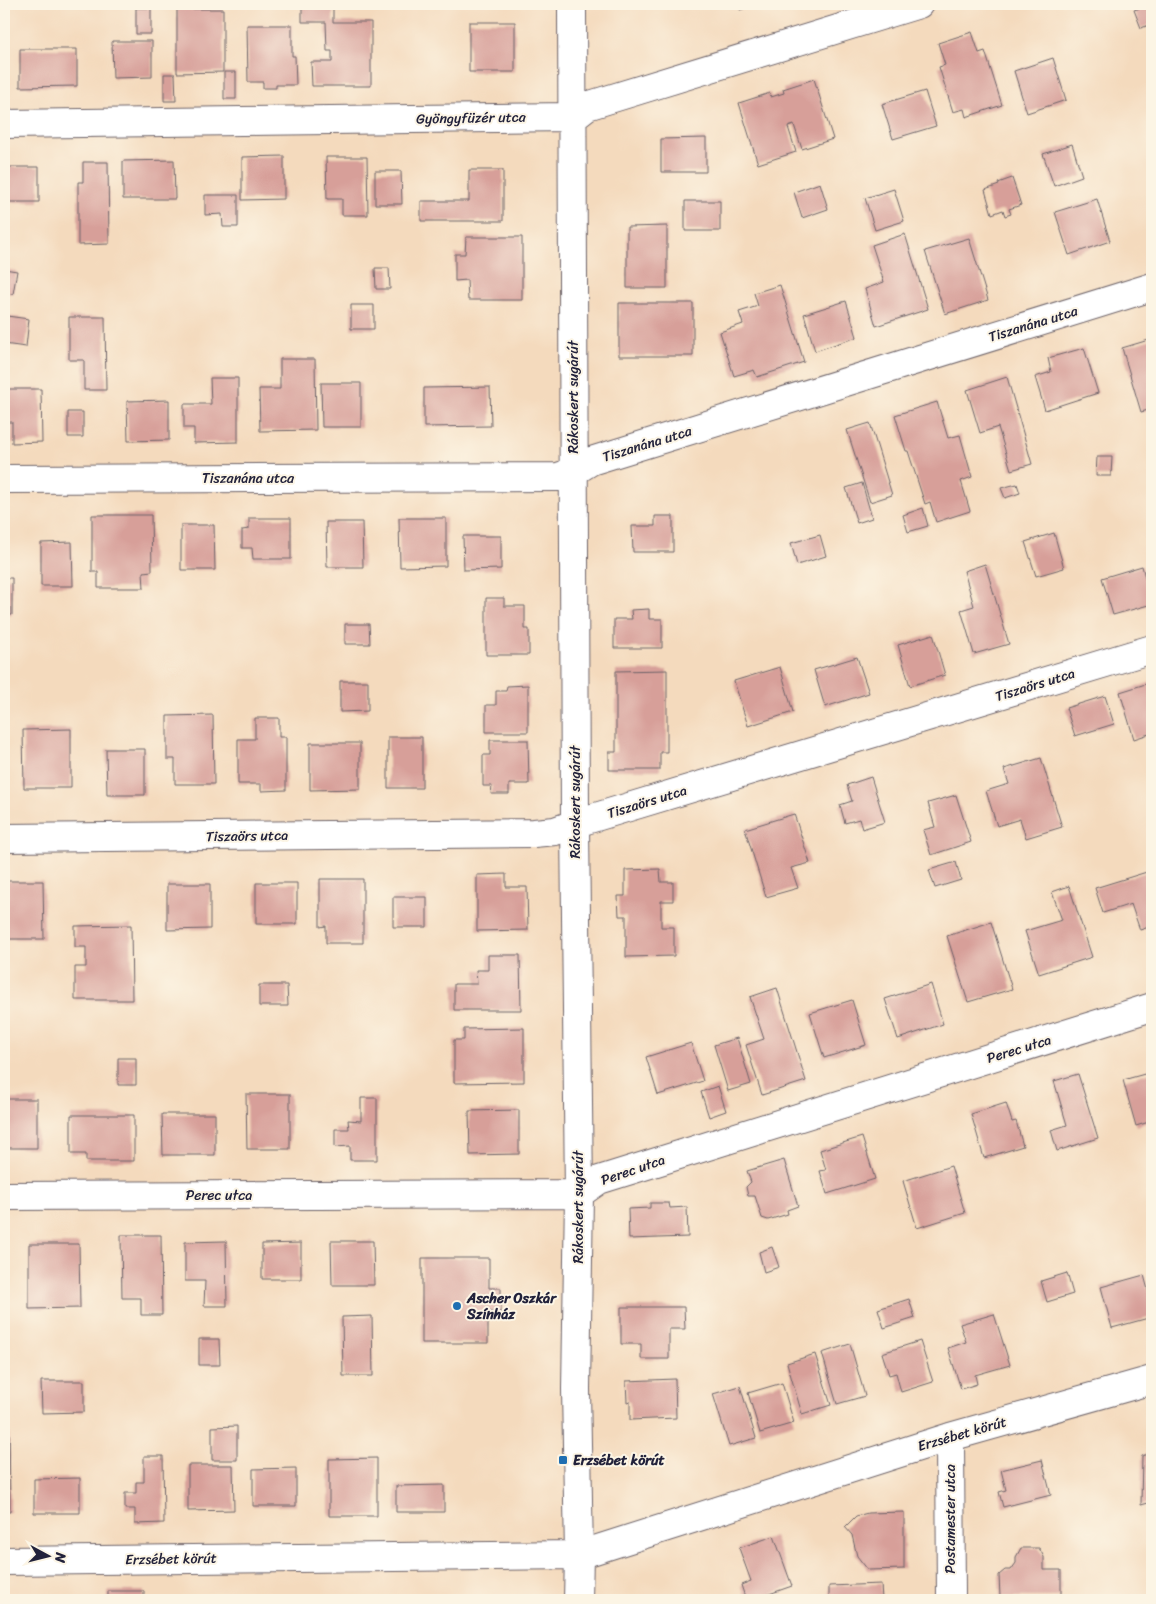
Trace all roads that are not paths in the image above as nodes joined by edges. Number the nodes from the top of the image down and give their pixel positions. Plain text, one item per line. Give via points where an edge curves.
1 (572, 4) edge
2 (919, 4) edge
3 (573, 117) junction
4 (4, 124) edge
5 (1152, 287) edge
6 (573, 472) junction
7 (4, 479) edge
8 (1152, 650) edge
9 (575, 825) junction
10 (4, 838) edge
11 (1152, 1007) edge
12 (579, 1194) junction
13 (4, 1196) edge
14 (1152, 1380) edge
15 (950, 1437) junction
16 (579, 1555) junction
17 (4, 1561) edge
18 (578, 1600) edge
19 (950, 1600) edge

1 - 3 street, Rákoskert sugárút
2 - 3 street via 587,106
3 - 4 street, Gyöngyfüzér utca
3 - 6 street, Rákoskert sugárút
5 - 6 street, Tiszanána utca via 591,461
6 - 7 street, Tiszanána utca via 558,477
6 - 9 street, Rákoskert sugárút
8 - 9 street, Tiszaörs utca
9 - 10 street, Tiszaörs utca via 555,832 534,833
9 - 12 street, Rákoskert sugárút
11 - 12 street, Perec utca via 599,1180
12 - 13 street, Perec utca
12 - 16 street, Rákoskert sugárút via 576,1389
14 - 15 street, Erzsébet körút
15 - 16 street, Erzsébet körút
15 - 19 street, Postamester utca
16 - 17 street, Erzsébet körút
16 - 18 street, Rákoskert sugárút

